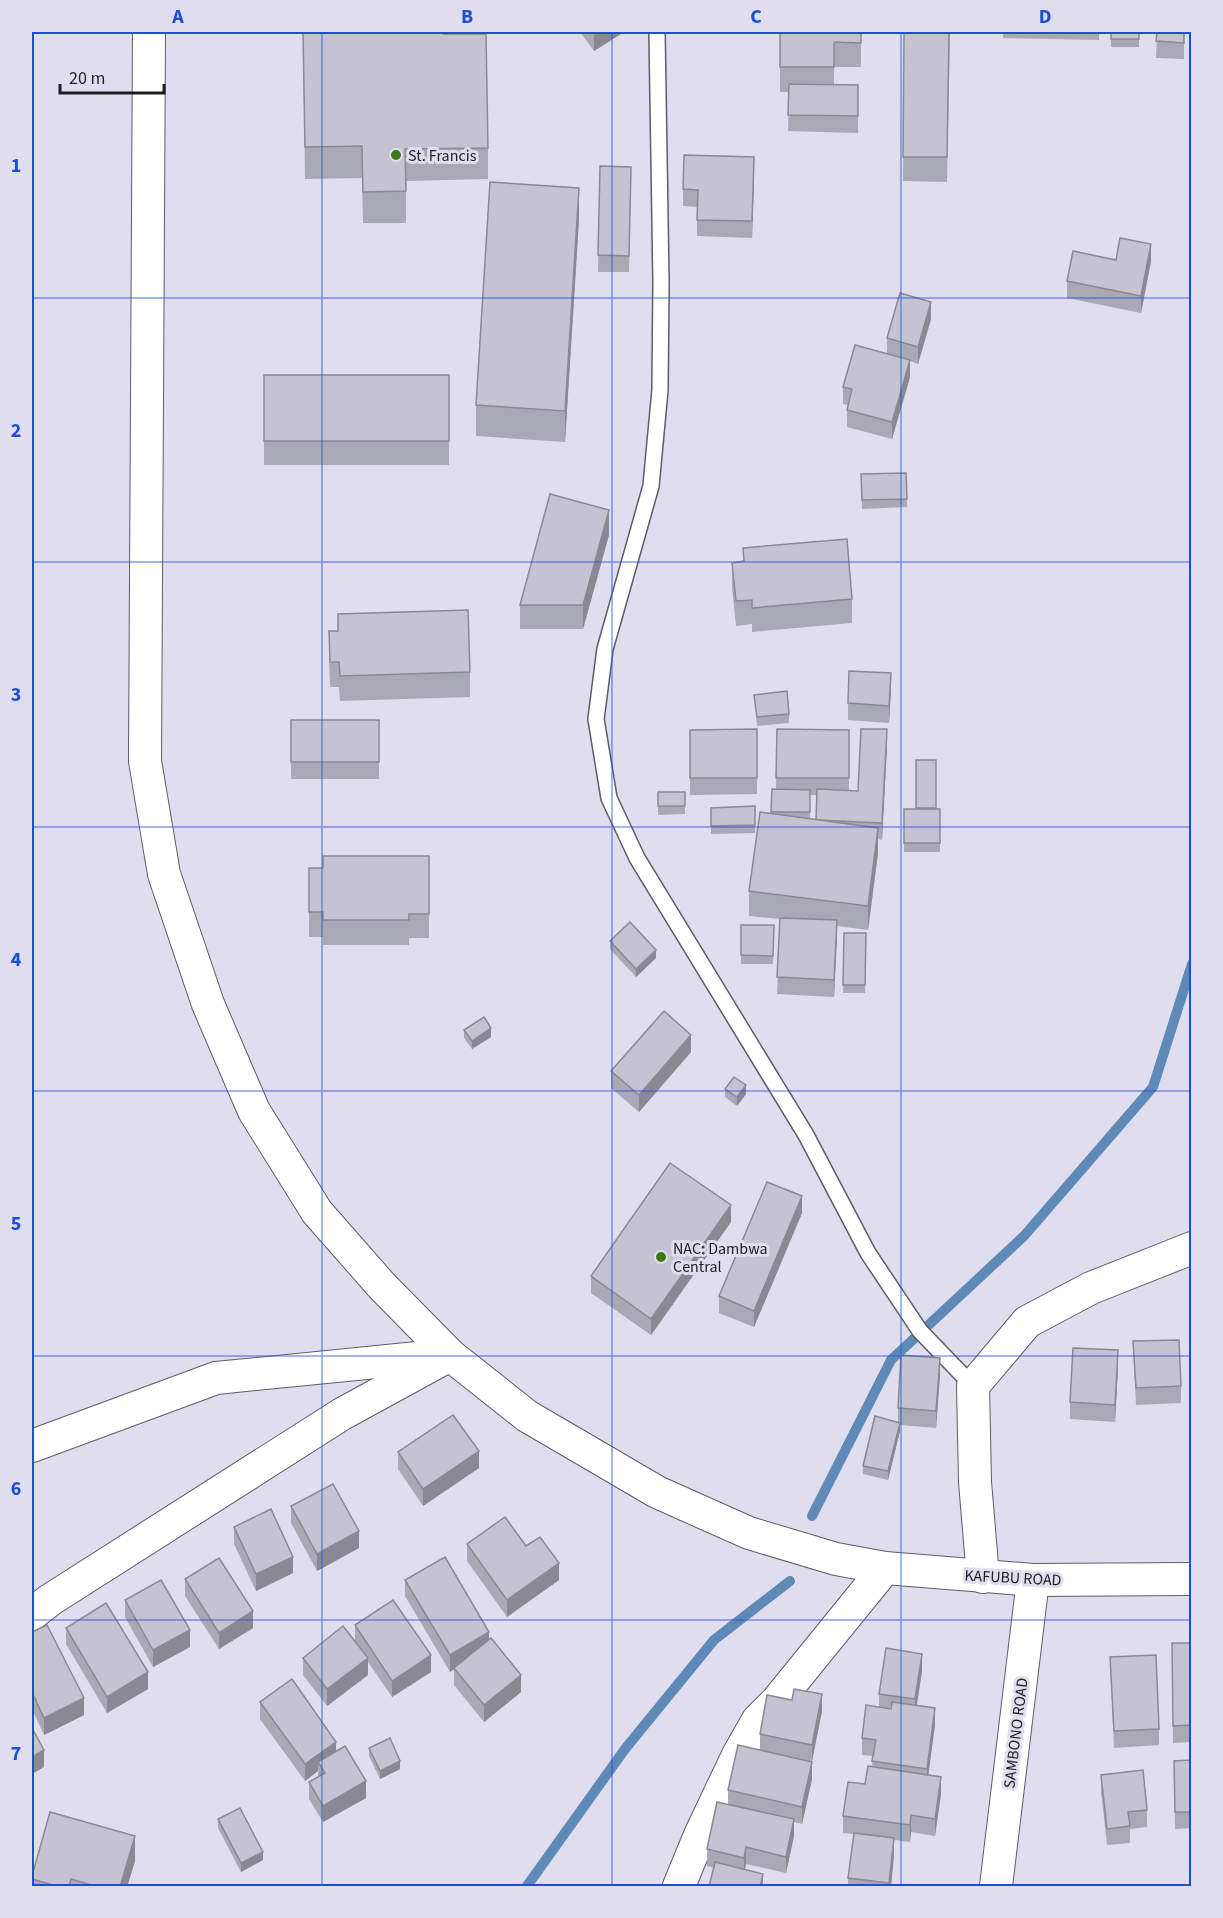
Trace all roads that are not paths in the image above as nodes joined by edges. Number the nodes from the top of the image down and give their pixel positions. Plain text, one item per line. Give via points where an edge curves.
1 (149, 32) edge
2 (657, 32) edge
3 (1191, 1248) edge
4 (450, 1355) junction
5 (973, 1386) junction
6 (32, 1446) edge
7 (885, 1568) junction
8 (984, 1577) junction
9 (1191, 1579) edge
10 (1033, 1580) junction
11 (32, 1614) edge
12 (679, 1887) edge
13 (996, 1887) edge

1 - 4 street, KAFUBU ROAD via 145,761 164,874 208,1004 254,1112 317,1212
2 - 5 lane via 660,390 651,486 605,649 596,719 609,798 637,858 806,1135 868,1252 920,1331
3 - 5 street via 1091,1288 1027,1322
4 - 6 street via 216,1378
4 - 7 street, KAFUBU ROAD via 527,1416 657,1492 749,1533 836,1559
4 - 11 street via 332,1420
5 - 8 street via 975,1482
7 - 8 street, KAFUBU ROAD
7 - 12 street via 758,1720 700,1835
8 - 10 street, KAFUBU ROAD
9 - 10 street, KAFUBU ROAD
10 - 13 street, SAMBONO ROAD

